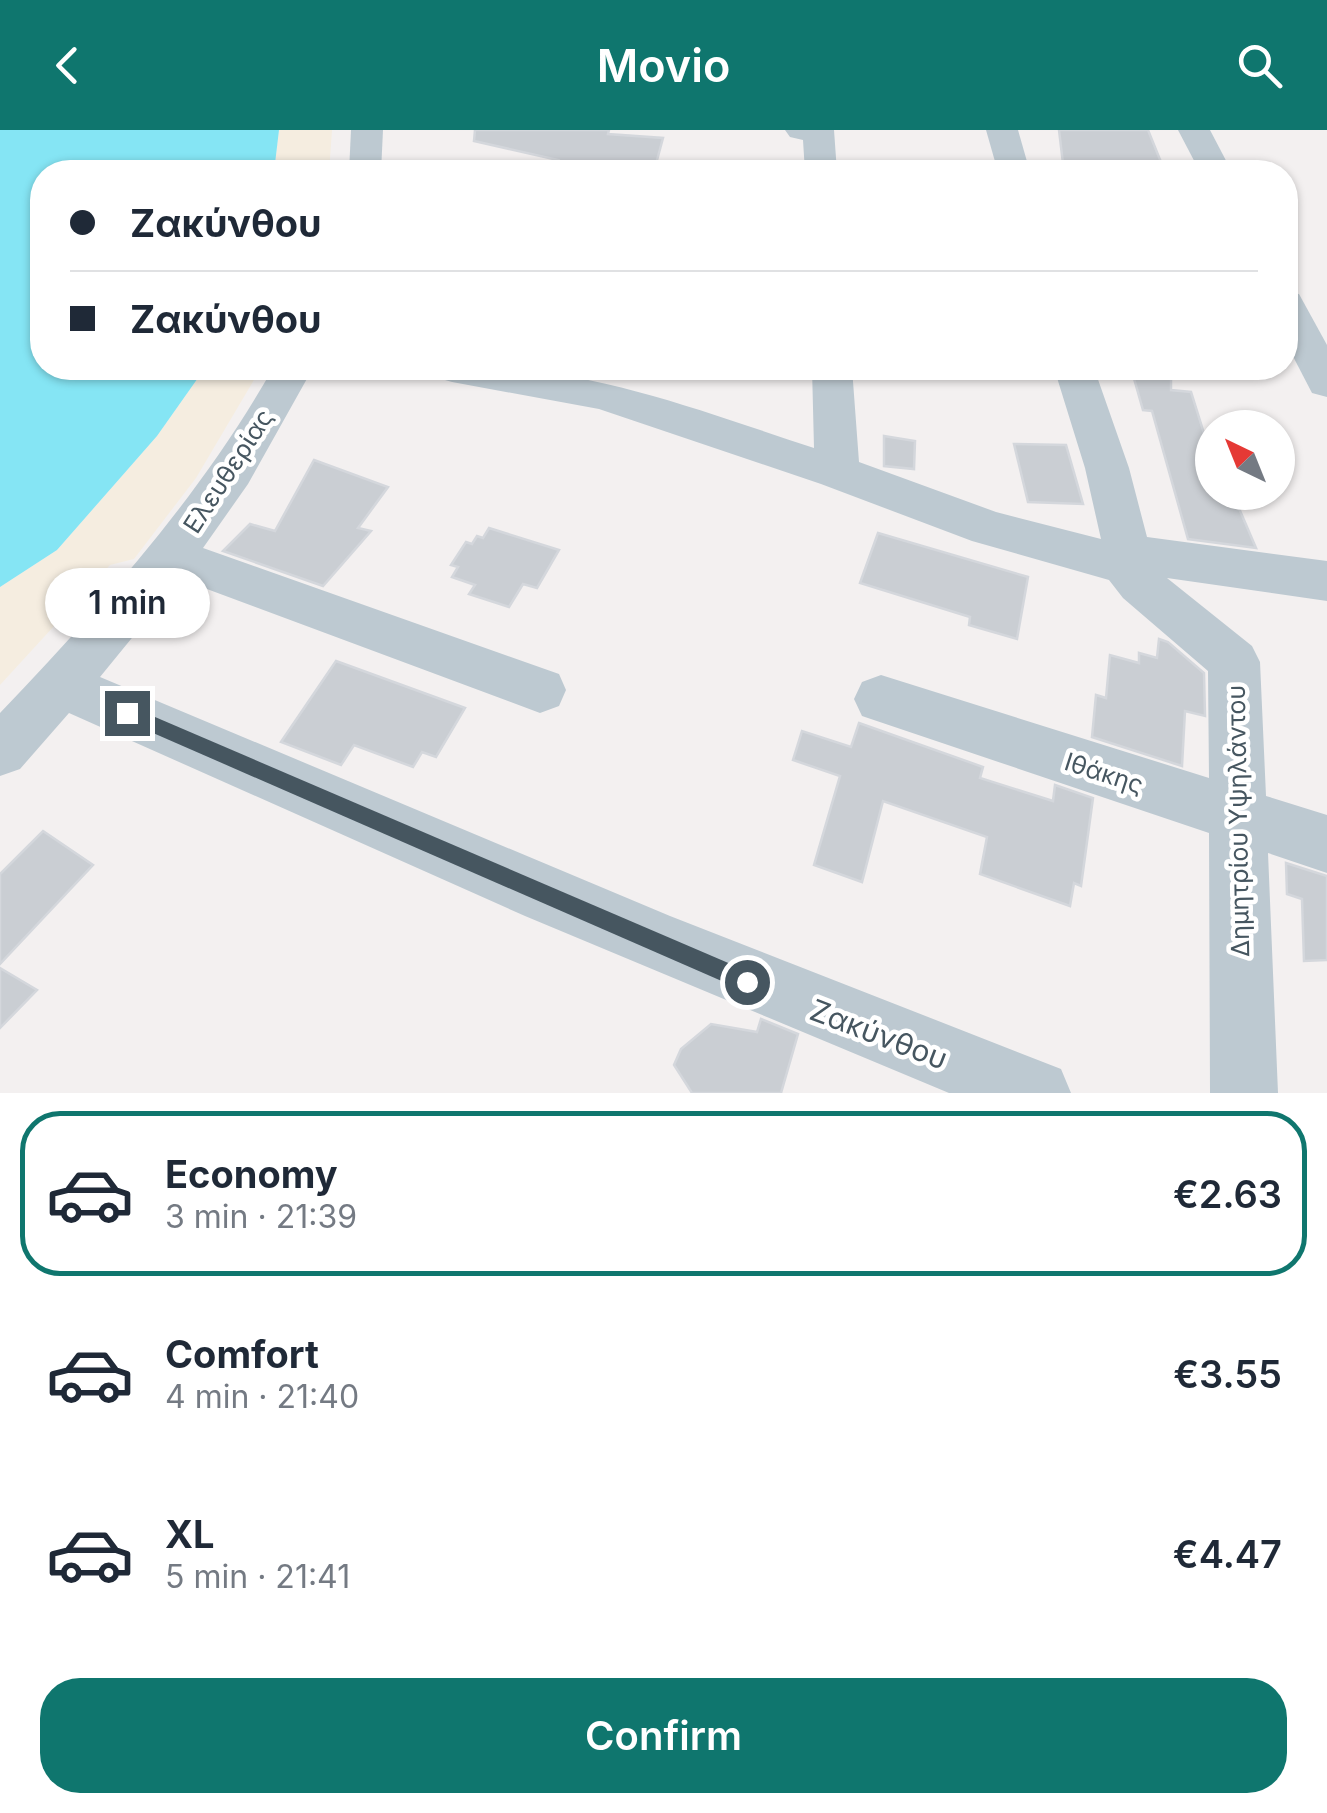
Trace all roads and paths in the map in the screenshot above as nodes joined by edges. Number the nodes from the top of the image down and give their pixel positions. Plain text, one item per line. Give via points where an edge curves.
1 (368, 130) edge
2 (1002, 130) edge
3 (1194, 130) edge
4 (810, 131) edge
5 (366, 160) edge
6 (818, 160) edge
7 (1011, 160) edge
8 (1210, 160) edge
9 (1298, 328) edge
10 (286, 380) edge
11 (522, 380) edge
12 (833, 380) edge
13 (1077, 380) edge
14 (1327, 383) edge
15 (837, 472) junction
16 (171, 556) junction
17 (1126, 559) junction
18 (1327, 581) edge
19 (61, 685) junction
20 (540, 690) dead end
21 (881, 699) dead end
22 (0, 751) edge
23 (1238, 816) junction
24 (1327, 844) edge
25 (1036, 1093) edge
26 (1244, 1093) edge

1 - 5 street
2 - 7 street
3 - 8 street
4 - 6 street
9 - 14 street
10 - 16 street, Ελευθερίας
11 - 15 street via 604,394
12 - 15 street
13 - 17 street, Δημητρίου Υψηλάντου
15 - 17 street via 989,528
16 - 19 street, Ελευθερίας
16 - 20 street
17 - 18 street
17 - 23 street, Δημητρίου Υψηλάντου via 1140,584 1234,662
19 - 22 street, Ελευθερίας
19 - 25 street, Ζακύνθου via 702,964
21 - 23 street, Ιθάκης
23 - 24 street, Ιθάκης
23 - 26 street, Δημητρίου Υψηλάντου

